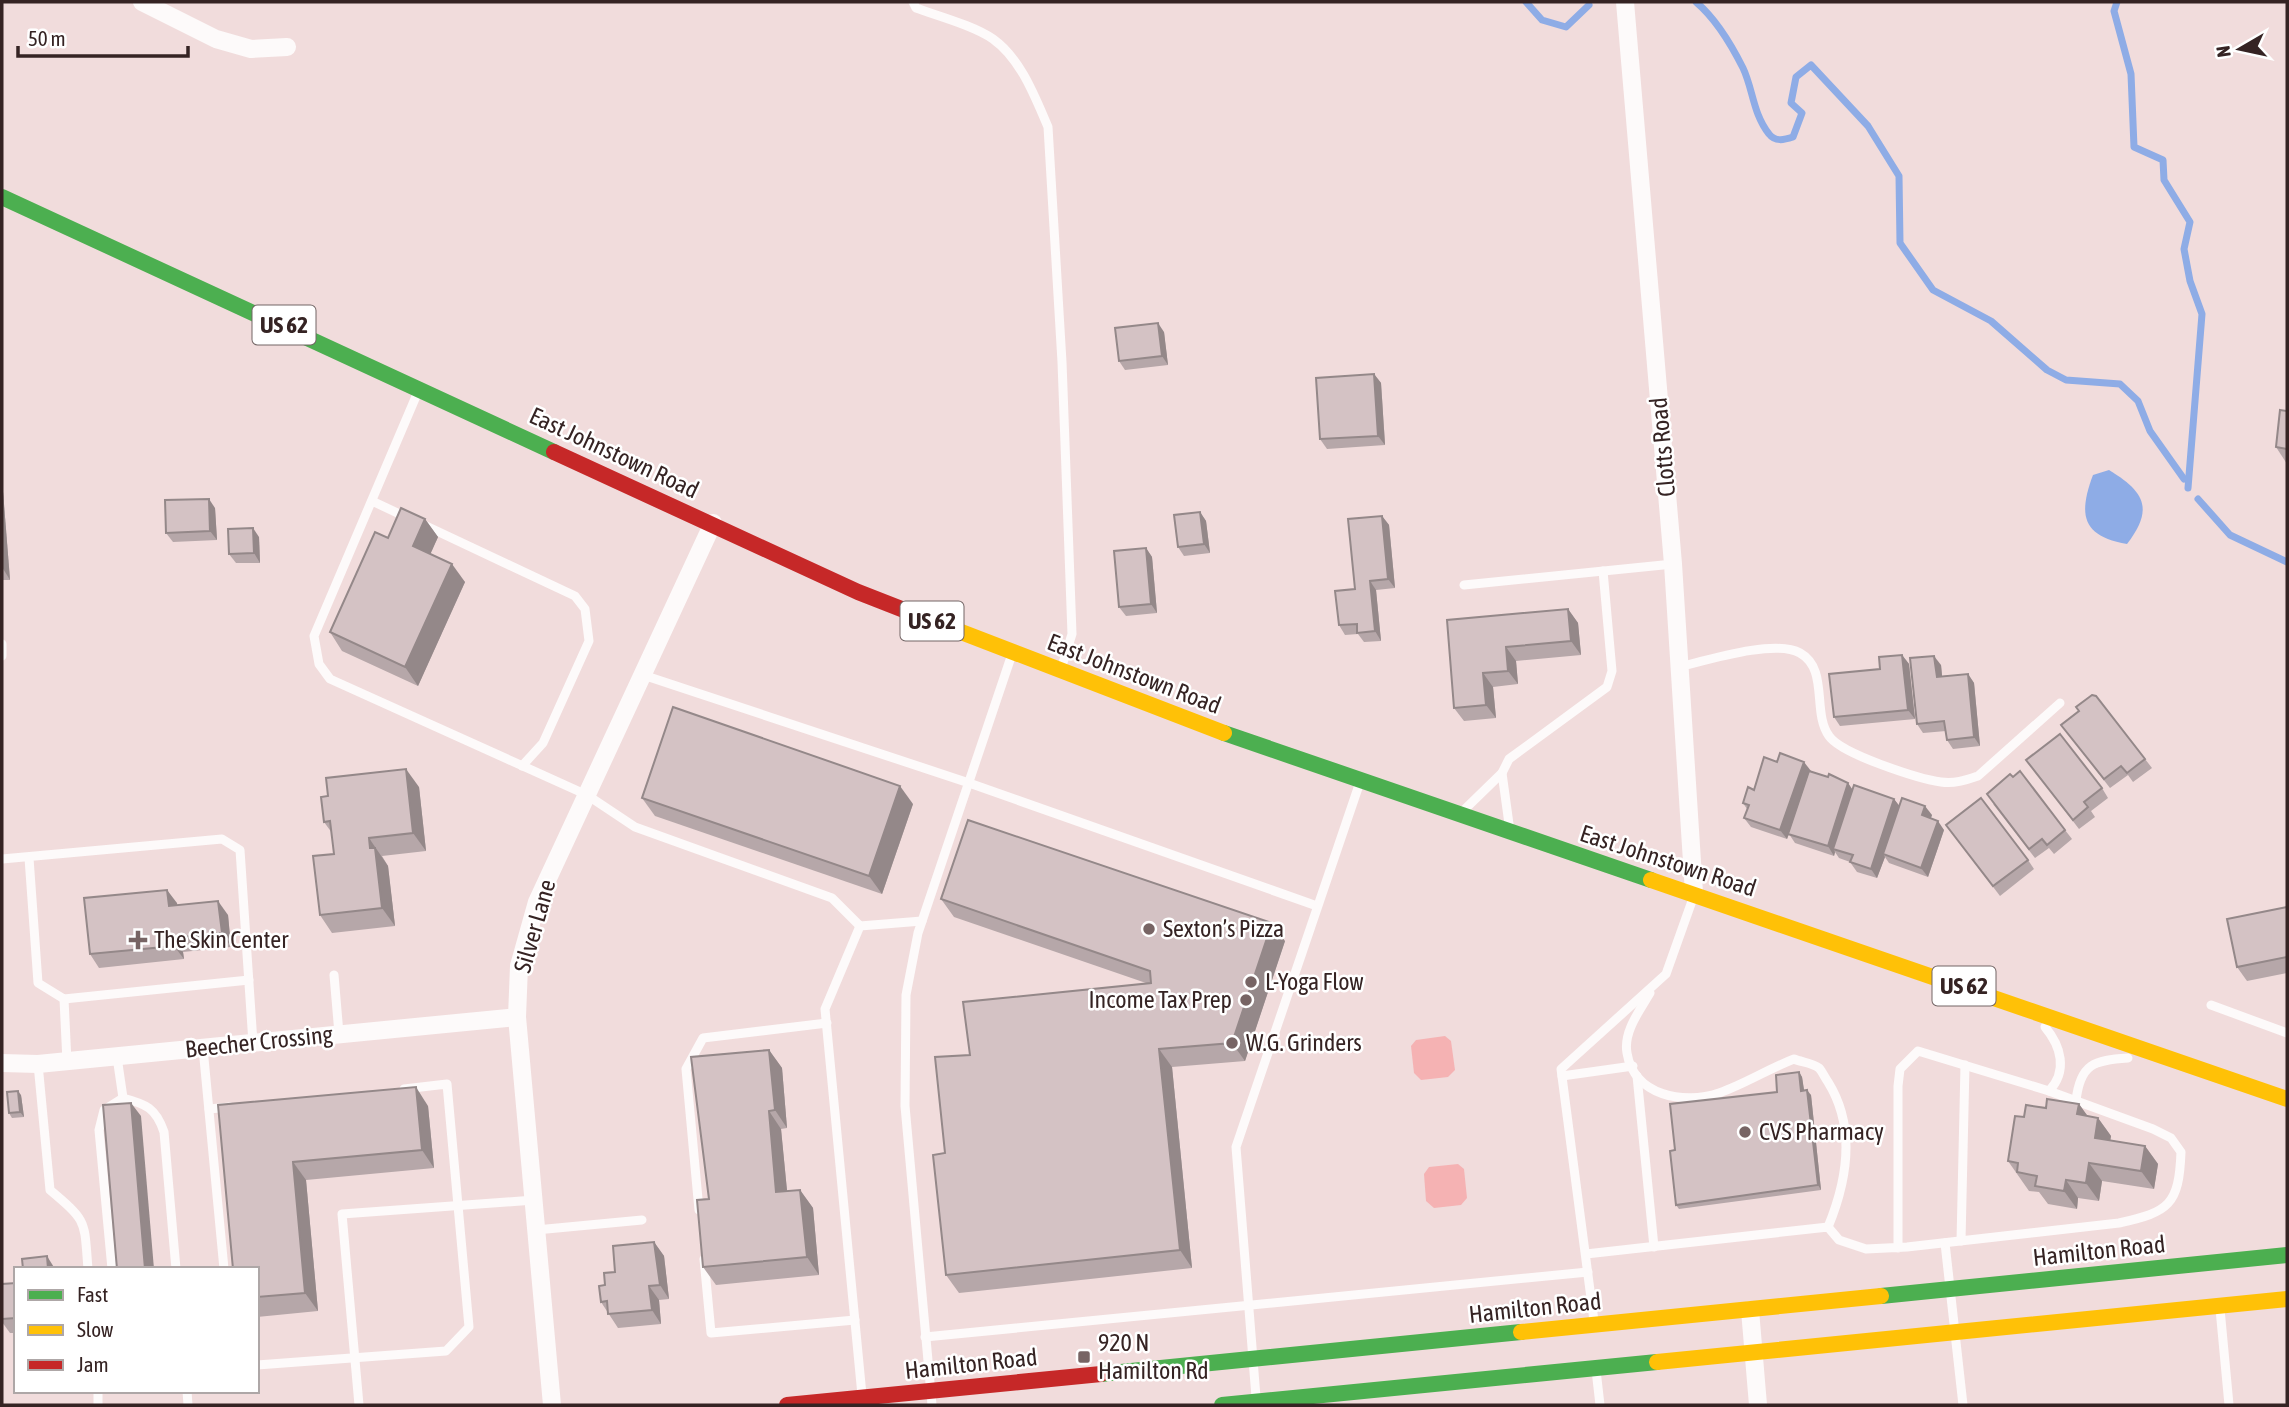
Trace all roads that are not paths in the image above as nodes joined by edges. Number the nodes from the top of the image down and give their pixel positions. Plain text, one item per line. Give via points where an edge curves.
1 (142, 2) edge
2 (914, 2) edge
3 (1625, 2) edge
4 (287, 47) dead end
5 (2, 197) edge
6 (419, 388) junction
7 (372, 500) junction
8 (713, 523) junction
9 (1673, 564) junction
10 (1603, 571) junction
11 (1464, 585) dead end
12 (2, 643) edge
13 (1013, 652) junction
14 (2, 656) edge
15 (1679, 667) junction
16 (1060, 671) junction
17 (643, 675) junction
18 (2060, 703) dead end
19 (522, 766) junction
20 (1502, 774) junction
21 (1361, 780) junction
22 (968, 783) junction
23 (587, 795) junction
24 (1461, 814) junction
25 (1510, 831) junction
26 (29, 858) junction
27 (2, 859) edge
28 (1694, 893) junction
29 (1317, 906) junction
30 (922, 921) junction
31 (860, 926) junction
32 (334, 975) dead end
33 (249, 980) junction
34 (1656, 984) junction
35 (64, 999) junction
36 (2211, 1005) dead end
37 (2031, 1009) junction
38 (517, 1017) junction
39 (827, 1023) junction
40 (2287, 1033) edge
41 (339, 1034) junction
42 (253, 1043) junction
43 (203, 1048) junction
44 (117, 1056) junction
45 (2167, 1056) junction
46 (67, 1062) junction
47 (2, 1063) edge
48 (38, 1064) junction
49 (1965, 1065) junction
50 (1633, 1066) junction
51 (1562, 1076) junction
52 (1637, 1076) junction
53 (394, 1090) edge
54 (2049, 1091) junction
55 (123, 1098) junction
56 (2287, 1099) edge
57 (2076, 1101) junction
58 (235, 1107) edge
59 (209, 1109) junction
60 (534, 1200) junction
61 (459, 1205) junction
62 (700, 1216) edge
63 (642, 1220) dead end
64 (1828, 1227) junction
65 (536, 1230) junction
66 (1961, 1241) junction
67 (702, 1243) edge
68 (1945, 1243) junction
69 (1654, 1247) junction
70 (1898, 1248) junction
71 (1586, 1254) junction
72 (2287, 1255) edge
73 (88, 1267) edge
74 (112, 1267) edge
75 (176, 1267) edge
76 (224, 1267) edge
77 (1588, 1272) junction
78 (1949, 1289) junction
79 (2287, 1299) edge
80 (2220, 1306) junction
81 (1249, 1307) junction
82 (1750, 1310) junction
83 (855, 1320) junction
84 (1595, 1325) junction
85 (1953, 1333) junction
86 (925, 1337) junction
87 (1753, 1352) junction
88 (355, 1357) junction
89 (1252, 1358) junction
90 (259, 1365) edge
91 (1596, 1368) junction
92 (862, 1398) junction
93 (931, 1398) edge
94 (1257, 1404) edge
95 (359, 1405) edge
96 (552, 1405) edge
97 (787, 1405) edge
98 (1222, 1405) edge
99 (1600, 1405) edge
100 (1758, 1405) edge
101 (1963, 1405) edge
102 (2229, 1405) edge

1 - 4 street via 216,39 251,49
2 - 16 lane via 916,8 993,38 1015,61 1048,127 1072,634
3 - 9 street, Clotts Road
5 - 6 main road, East Johnstown Road / US 62
6 - 7 lane
6 - 8 main road, East Johnstown Road / US 62
7 - 19 lane via 314,636 319,664 330,680
7 - 19 lane via 575,596 585,609 589,641 543,743
8 - 13 main road, East Johnstown Road / US 62 via 858,592
8 - 17 street, Silver Lane
9 - 10 lane
9 - 15 street, Clotts Road
10 - 11 lane
10 - 20 lane via 1612,671 1607,687 1509,760
12 - 14 lane
13 - 16 main road, East Johnstown Road / US 62
13 - 22 lane
15 - 18 lane via 1779,648 1799,652 1811,662 1829,737 1844,750 1941,782 1978,776
15 - 28 street, Clotts Road
16 - 21 main road, East Johnstown Road / US 62
17 - 22 lane
17 - 23 street, Silver Lane
19 - 23 lane
20 - 24 lane
20 - 25 lane
21 - 24 main road, East Johnstown Road / US 62
21 - 29 lane
22 - 29 lane
22 - 30 lane
23 - 31 lane via 635,827 832,898
23 - 38 street, Silver Lane via 537,902 519,965
24 - 25 main road, East Johnstown Road / US 62
25 - 28 main road, East Johnstown Road / US 62
26 - 27 lane
26 - 33 lane via 222,839 240,850
26 - 35 lane via 38,983
28 - 34 lane via 1666,974
28 - 37 main road, East Johnstown Road / US 62
29 - 81 lane via 1236,1147
30 - 31 lane
30 - 86 lane via 906,995 905,1106
31 - 39 lane via 825,1009
32 - 41 lane
33 - 35 lane
33 - 42 lane
34 - 50 lane via 1632,1025 1627,1052
34 - 51 lane via 1561,1069
35 - 46 lane
36 - 40 lane
37 - 45 main road, East Johnstown Road / US 62
37 - 54 lane via 2060,1053 2057,1083
38 - 41 street, Beecher Crossing
38 - 60 street, Silver Lane
39 - 62 lane via 703,1038 686,1069
39 - 83 lane
41 - 42 street, Beecher Crossing
42 - 43 street, Beecher Crossing
43 - 44 street, Beecher Crossing
43 - 59 lane
44 - 46 street, Beecher Crossing
44 - 55 lane
45 - 56 main road, East Johnstown Road / US 62
45 - 57 lane via 2102,1060 2091,1065 2080,1078
46 - 48 street, Beecher Crossing
47 - 48 street, Beecher Crossing
48 - 73 lane via 50,1190 77,1210 84,1227
49 - 54 lane
49 - 66 lane
49 - 70 lane via 1918,1051 1900,1069
50 - 51 lane
50 - 52 lane
51 - 71 lane
52 - 64 lane via 1654,1091 1680,1099 1718,1093 1794,1059 1819,1068 1836,1096 1845,1127 1847,1165
52 - 69 lane
53 - 61 lane via 447,1084
54 - 57 lane
55 - 74 lane via 104,1110 99,1130
55 - 75 lane via 146,1103 158,1113 164,1132
57 - 66 lane via 2171,1138 2181,1152 2180,1170 2167,1207 2119,1223
58 - 59 lane
59 - 76 lane
60 - 61 lane
60 - 65 street, Silver Lane
61 - 88 lane via 469,1327 446,1351
61 - 88 lane via 342,1214
63 - 65 lane
64 - 69 lane
64 - 70 lane via 1839,1240 1866,1249
65 - 96 street, Silver Lane
66 - 68 lane
67 - 83 lane via 711,1333
68 - 70 lane
68 - 78 lane
69 - 71 lane
71 - 77 lane
72 - 78 main road, Hamilton Road
77 - 81 lane
77 - 84 lane
78 - 82 main road, Hamilton Road
78 - 85 lane
79 - 80 main road
80 - 85 main road
80 - 102 lane
81 - 86 lane
81 - 89 lane
82 - 84 main road, Hamilton Road
82 - 87 street
83 - 92 lane
84 - 89 main road, Hamilton Road
85 - 87 main road
85 - 101 lane
86 - 93 lane
87 - 91 main road
87 - 100 street
88 - 90 lane
88 - 95 lane
89 - 93 main road, Hamilton Road
89 - 94 lane
91 - 94 main road
91 - 99 lane
92 - 93 main road, Hamilton Road
92 - 97 main road, Hamilton Road
94 - 98 main road

